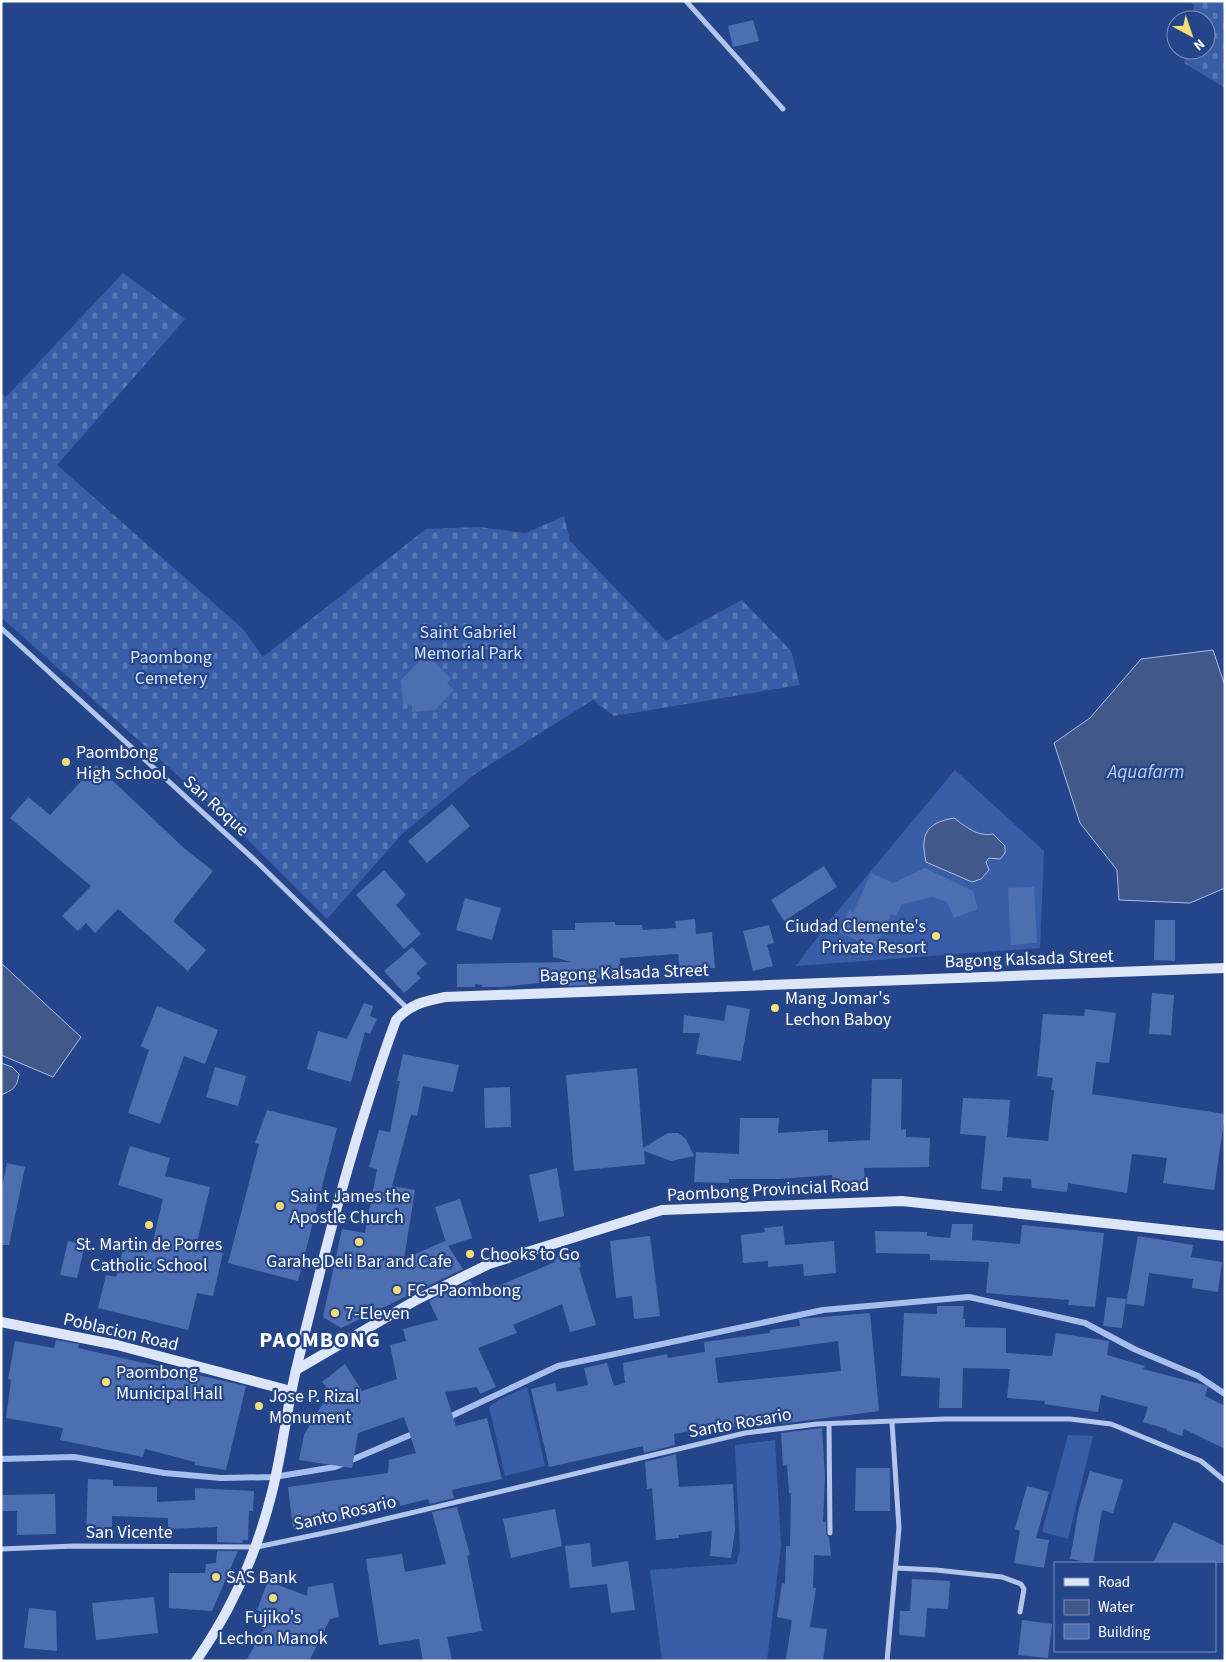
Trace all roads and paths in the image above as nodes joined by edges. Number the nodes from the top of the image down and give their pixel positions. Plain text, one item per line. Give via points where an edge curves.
1 (686, 1) edge
2 (783, 109) dead end
3 (1, 628) edge
4 (1225, 968) edge
5 (408, 1009) junction
6 (1225, 1236) edge
7 (1, 1322) edge
8 (296, 1370) junction
9 (291, 1391) junction
10 (892, 1422) junction
11 (829, 1424) junction
12 (1225, 1480) edge
13 (830, 1533) dead end
14 (257, 1547) junction
15 (1, 1549) edge
16 (896, 1568) junction
17 (1020, 1612) dead end
18 (196, 1661) edge
19 (887, 1661) edge

1 - 2 street
3 - 5 street, San Roque via 259,864
4 - 5 main road, Bagong Kalsada Street via 455,996 418,1002
5 - 8 main road via 396,1020 359,1128
6 - 8 main road, Paombong Provincial Road via 902,1201 662,1210 490,1264 418,1299
7 - 9 main road, Poblacion Road via 117,1345
8 - 9 main road
9 - 14 main road via 272,1495
10 - 11 street, Santo Rosario
10 - 12 street, Santo Rosario via 945,1418 1070,1419 1111,1424 1201,1461
10 - 16 street via 899,1528
11 - 13 street
11 - 14 street, Santo Rosario via 745,1433
14 - 15 street, San Vicente
14 - 18 main road via 218,1630
16 - 17 street via 992,1576 1021,1584 1024,1589
16 - 19 street

